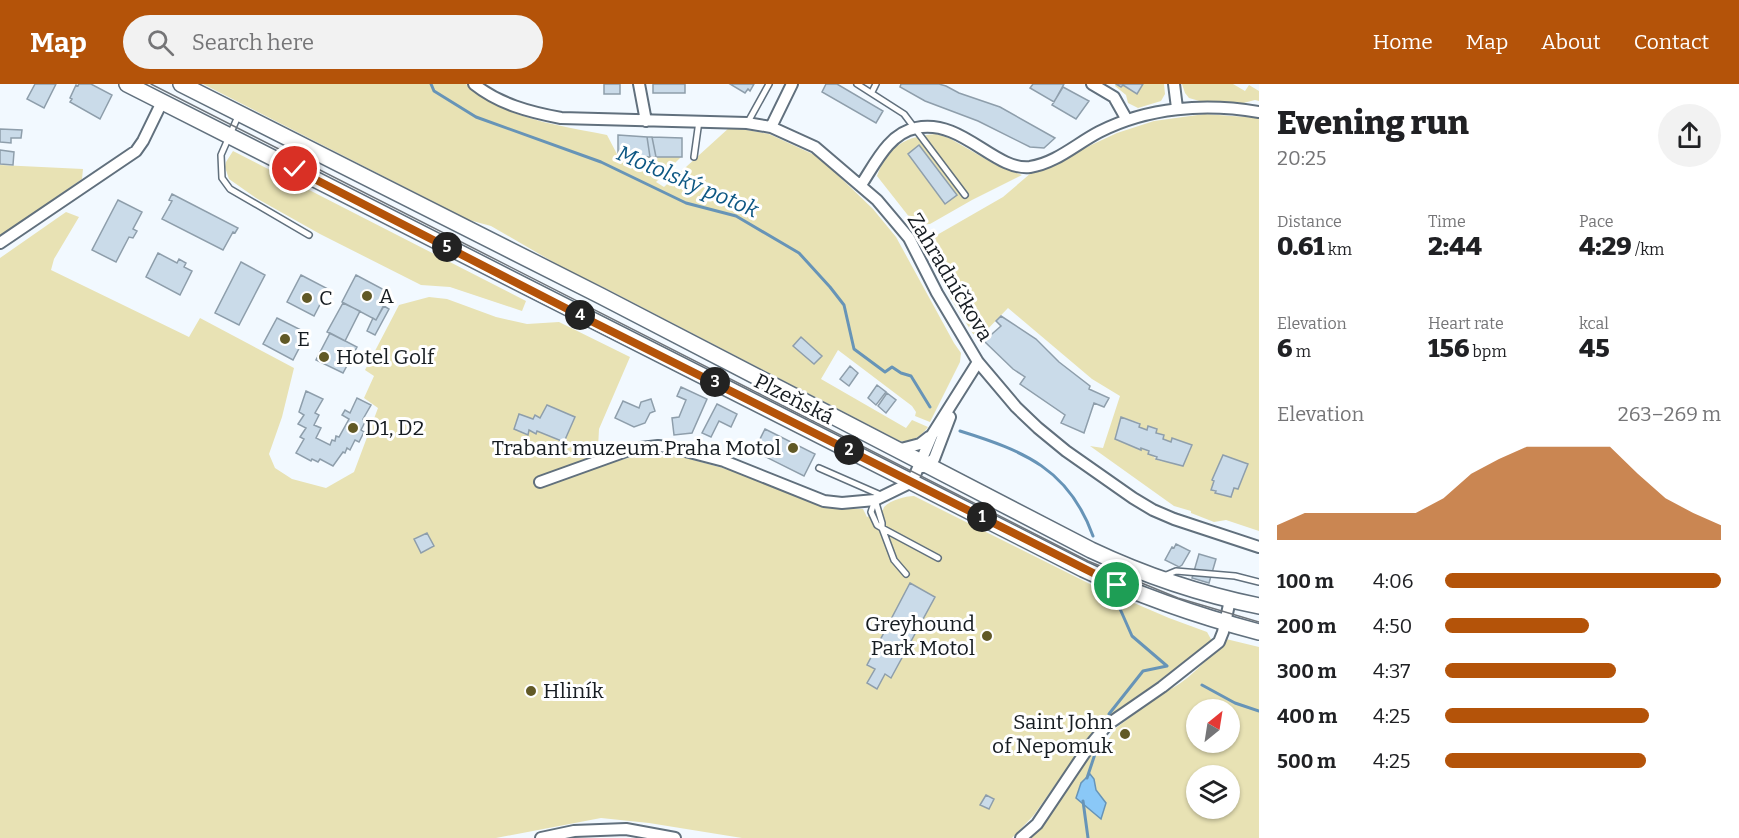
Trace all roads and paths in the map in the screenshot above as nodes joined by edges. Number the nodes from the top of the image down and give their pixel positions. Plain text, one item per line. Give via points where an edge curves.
1 (127, 84) edge
2 (181, 84) edge
3 (474, 84) edge
4 (639, 84) edge
5 (769, 84) edge
6 (857, 84) edge
7 (876, 84) edge
8 (1092, 84) edge
9 (1174, 84) edge
10 (788, 85) edge
11 (872, 92) junction
12 (162, 102) junction
13 (1177, 108) junction
14 (1259, 112) edge
15 (239, 114) junction
16 (1126, 120) junction
17 (646, 121) junction
18 (699, 122) junction
19 (747, 123) junction
20 (771, 127) junction
21 (915, 128) junction
22 (229, 135) junction
23 (694, 157) dead end
24 (861, 185) junction
25 (965, 195) dead end
26 (309, 235) dead end
27 (0, 243) edge
28 (978, 362) junction
29 (936, 437) junction
30 (897, 450) junction
31 (819, 468) dead end
32 (919, 470) junction
33 (945, 475) junction
34 (540, 482) dead end
35 (880, 498) junction
36 (882, 528) junction
37 (1259, 547) edge
38 (938, 558) dead end
39 (906, 574) dead end
40 (1158, 579) junction
41 (1259, 582) edge
42 (1230, 600) junction
43 (1259, 606) edge
44 (1224, 623) junction
45 (1259, 632) edge
46 (541, 838) edge
47 (675, 838) edge
48 (1021, 838) edge

1 - 12 main road, Plzeňská
2 - 15 main road, Plzeňská
3 - 17 street, Zahradníčkova via 497,99 546,116
4 - 17 street
5 - 19 lane
6 - 11 lane
7 - 11 lane
8 - 16 street via 1114,97
9 - 13 street
10 - 20 street
11 - 21 lane via 904,114
12 - 22 main road, Plzeňská
12 - 27 street via 136,151
13 - 14 street
13 - 16 street
15 - 22 lane
15 - 30 main road, Plzeňská
16 - 21 street via 1054,159 1029,167 1006,162 943,128
17 - 18 street, Zahradníčkova
18 - 19 street, Zahradníčkova
18 - 23 lane
19 - 20 street, Zahradníčkova
20 - 24 street, Zahradníčkova via 815,147
21 - 24 street via 899,133
21 - 25 lane
22 - 26 lane via 221,154 222,178 231,189
22 - 32 main road, Plzeňská via 585,318
24 - 28 street, Zahradníčkova via 909,238
28 - 29 street
28 - 37 street, Zahradníčkova via 1038,428 1133,498 1174,519
29 - 30 street
29 - 32 street via 934,459
29 - 33 street
30 - 32 main road, Plzeňská
31 - 35 lane
32 - 33 main road, Plzeňská
32 - 35 street
32 - 44 main road, Plzeňská via 1117,585
33 - 40 main road, Plzeňská via 1091,550
34 - 35 street via 632,449 658,446 724,461 824,501
35 - 36 lane via 877,510
36 - 38 lane
36 - 39 lane via 894,560
40 - 41 lane via 1176,571
40 - 42 main road, Plzeňská
42 - 43 main road, Plzeňská
42 - 44 street
44 - 45 main road, Plzeňská
44 - 48 street via 1219,642 1107,726 1037,824
46 - 47 street via 574,831 626,829

